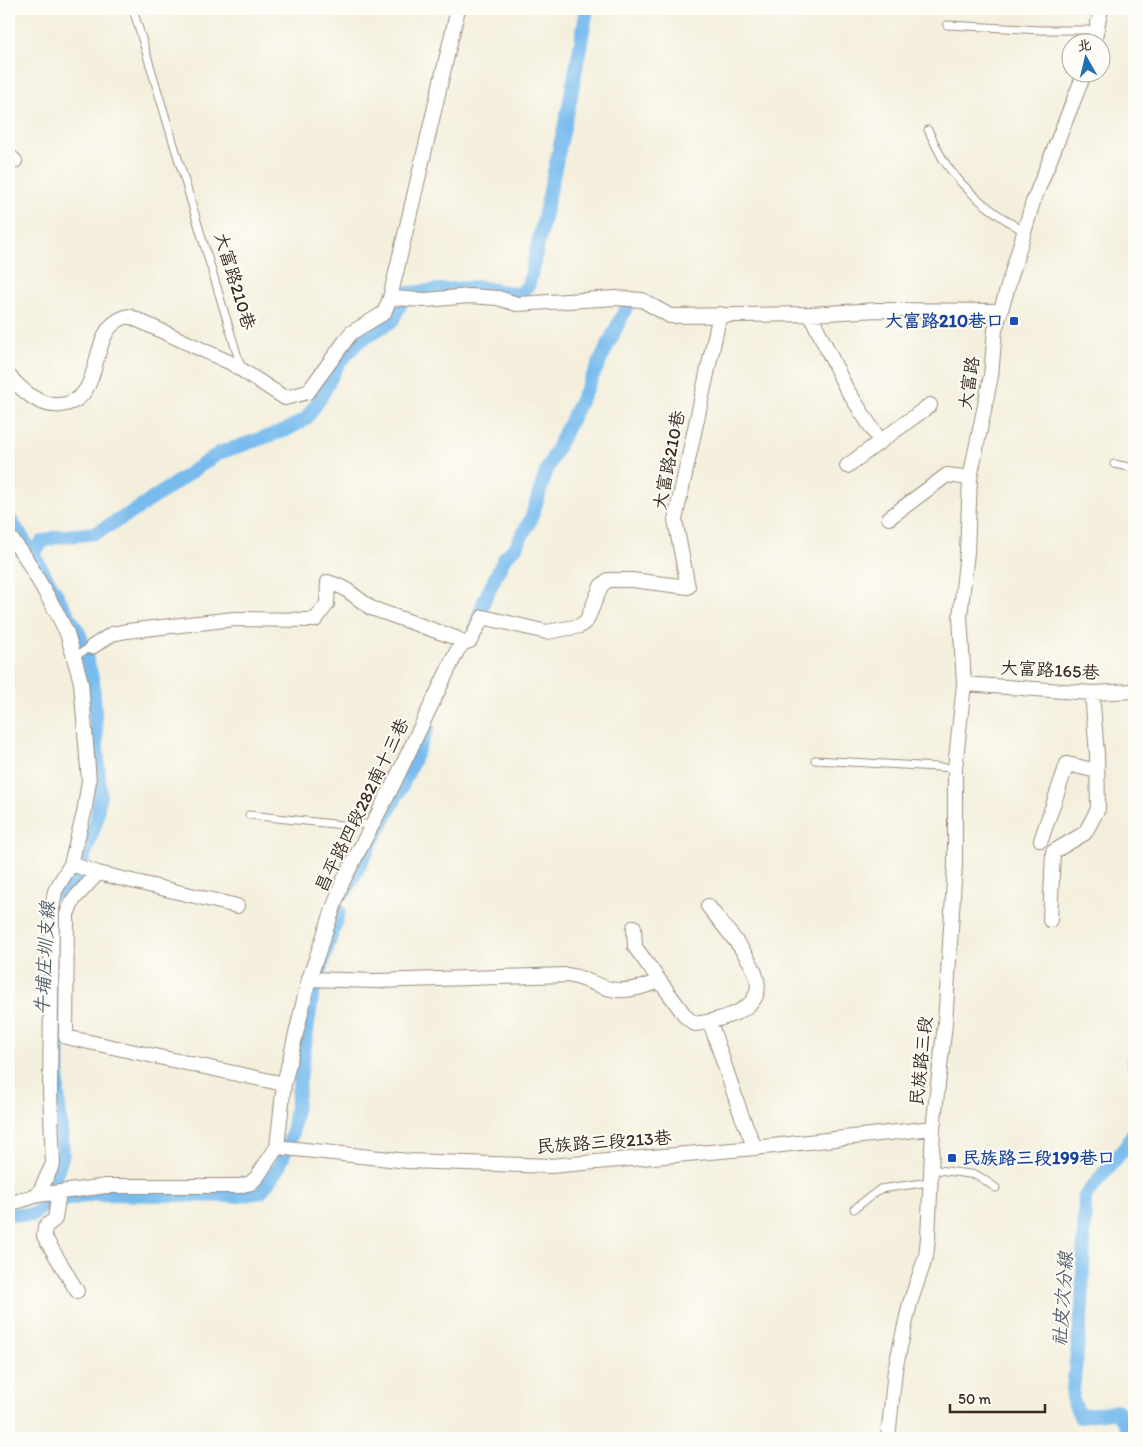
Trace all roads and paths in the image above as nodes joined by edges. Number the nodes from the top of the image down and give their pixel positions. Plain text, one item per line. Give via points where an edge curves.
1 (133, 9) edge
2 (458, 9) edge
3 (1101, 9) edge
4 (946, 25) dead end
5 (1060, 32) edge
6 (1097, 32) edge
7 (1081, 82) edge
8 (928, 130) dead end
9 (1025, 232) junction
10 (392, 299) junction
11 (1001, 311) junction
12 (720, 314) junction
13 (810, 314) junction
14 (242, 369) junction
15 (9, 376) edge
16 (930, 405) dead end
17 (880, 441) junction
18 (1114, 464) dead end
19 (846, 466) dead end
20 (1134, 468) edge
21 (970, 478) junction
22 (889, 518) dead end
23 (9, 536) edge
24 (463, 643) junction
25 (82, 652) junction
26 (964, 684) junction
27 (1134, 691) edge
28 (1092, 693) junction
29 (814, 760) dead end
30 (955, 768) junction
31 (1097, 771) junction
32 (248, 815) dead end
33 (371, 827) junction
34 (1041, 840) dead end
35 (78, 866) junction
36 (98, 873) junction
37 (237, 906) dead end
38 (708, 906) dead end
39 (1050, 920) dead end
40 (634, 927) dead end
41 (309, 979) junction
42 (660, 981) junction
43 (710, 1022) junction
44 (284, 1084) junction
45 (934, 1128) junction
46 (277, 1147) junction
47 (755, 1148) junction
48 (931, 1176) junction
49 (996, 1188) dead end
50 (59, 1192) junction
51 (38, 1195) junction
52 (9, 1204) edge
53 (854, 1209) dead end
54 (78, 1291) dead end
55 (888, 1438) edge

1 - 14 lane, 大富路210巷
2 - 10 street
3 - 6 street
4 - 5 lane
7 - 9 street, 大富路 via 1045,171
8 - 9 lane via 946,164 970,192 991,212
9 - 11 street, 大富路
10 - 12 street via 469,296 498,298 517,304 616,298 642,300 670,316
10 - 14 street via 384,313 351,333 308,392 285,398
11 - 13 street via 877,310
11 - 21 street, 大富路
12 - 13 street
12 - 24 street, 大富路210巷 via 676,520 688,587 608,580 601,586 587,620 580,626 547,632 483,617 470,641
13 - 17 street via 846,388
14 - 15 street via 129,316 117,318 108,328 87,389 72,404 52,405 26,394
16 - 17 street
17 - 19 street
18 - 20 lane
21 - 22 street via 947,475
21 - 26 street, 大富路 via 960,617
23 - 25 street via 24,555 67,633
24 - 25 street via 371,608 344,588 328,582 327,604 315,620 234,619 127,631 112,634
24 - 33 street, 昌平路四段282南十三巷
25 - 35 street via 81,682 89,781
26 - 28 street, 大富路165巷
26 - 30 street, 民族路三段
27 - 28 street, 大富路165巷
28 - 31 street
29 - 30 lane
30 - 45 street, 民族路三段 via 954,864 945,1024
31 - 34 street via 1066,764
31 - 39 street via 1098,809 1086,834 1053,852
32 - 33 lane
33 - 41 street, 昌平路四段282南十三巷 via 342,883
35 - 36 street
35 - 51 street via 55,891 52,909 50,1090 53,1164
36 - 37 street
36 - 44 street via 72,900 68,914 66,1037
38 - 43 street via 756,971 760,985 757,996 744,1008
40 - 42 street via 635,947
41 - 42 street via 386,981 567,975 580,976 615,990 641,988
41 - 44 street, 昌平路四段282南十三巷
42 - 43 street via 694,1024
43 - 47 street
44 - 46 street, 昌平路四段282南十三巷
45 - 47 street, 民族路三段213巷
45 - 48 street, 民族路三段
46 - 47 street, 民族路三段213巷 via 408,1161 550,1166
46 - 50 street, 昌平路四段282南十三巷 via 257,1178 239,1186 106,1186
48 - 49 lane via 977,1174
48 - 53 lane via 880,1189
48 - 55 street, 民族路三段 via 926,1256 908,1311 895,1370
50 - 51 street, 昌平路四段282南十三巷
50 - 54 street via 55,1219 43,1231 51,1250
51 - 52 street, 昌平路四段282南十三巷

